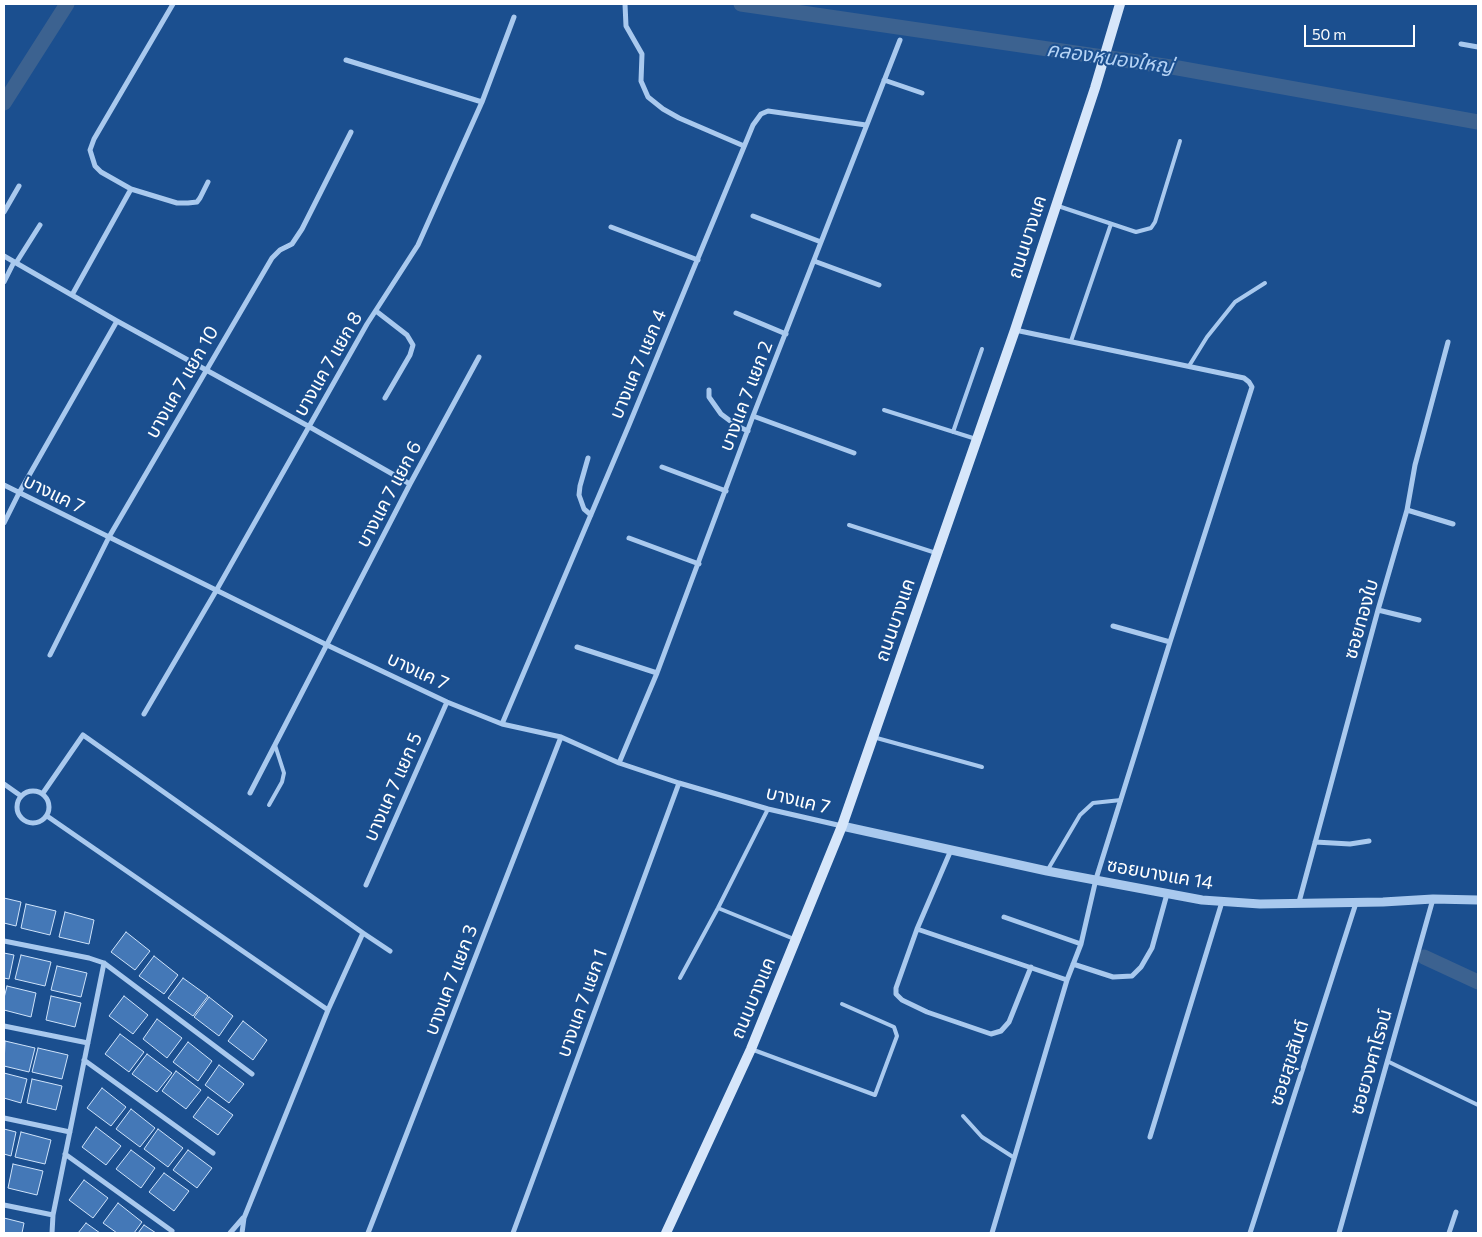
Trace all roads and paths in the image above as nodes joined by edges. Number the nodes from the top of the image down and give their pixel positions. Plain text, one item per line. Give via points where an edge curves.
1 (173, 4) edge
2 (625, 4) edge
3 (1120, 4) edge
4 (514, 17) dead end
5 (900, 40) dead end
6 (1461, 44) dead end
7 (1478, 46) edge
8 (346, 60) dead end
9 (884, 80) junction
10 (922, 93) dead end
11 (482, 102) junction
12 (866, 125) junction
13 (351, 132) dead end
14 (1180, 141) dead end
15 (744, 146) junction
16 (208, 182) dead end
17 (19, 186) dead end
18 (131, 189) junction
19 (1056, 205) junction
20 (4, 212) edge
21 (753, 216) dead end
22 (1111, 224) junction
23 (40, 225) dead end
24 (611, 227) dead end
25 (821, 242) junction
26 (4, 256) edge
27 (698, 260) junction
28 (814, 261) junction
29 (15, 262) junction
30 (4, 282) edge
31 (1265, 283) dead end
32 (879, 285) dead end
33 (72, 295) junction
34 (376, 311) junction
35 (736, 313) dead end
36 (117, 321) junction
37 (1014, 330) junction
38 (786, 334) junction
39 (1071, 341) junction
40 (1448, 342) dead end
41 (982, 349) dead end
42 (479, 357) dead end
43 (1189, 366) junction
44 (207, 370) junction
45 (709, 390) dead end
46 (385, 398) dead end
47 (884, 410) dead end
48 (753, 416) junction
49 (308, 426) junction
50 (748, 430) junction
51 (953, 432) junction
52 (976, 439) junction
53 (854, 453) dead end
54 (588, 458) dead end
55 (662, 467) dead end
56 (410, 484) junction
57 (4, 485) edge
58 (726, 491) junction
59 (19, 493) junction
60 (1407, 510) junction
61 (591, 515) junction
62 (4, 523) edge
63 (1453, 524) dead end
64 (849, 525) dead end
65 (109, 537) junction
66 (629, 538) dead end
67 (936, 553) junction
68 (699, 564) junction
69 (216, 591) junction
70 (1378, 610) junction
71 (1418, 620) dead end
72 (1113, 626) dead end
73 (1170, 642) junction
74 (327, 645) junction
75 (577, 647) dead end
76 (50, 655) dead end
77 (657, 673) junction
78 (447, 702) junction
79 (144, 714) dead end
80 (502, 724) junction
81 (561, 737) junction
82 (873, 737) junction
83 (275, 745) junction
84 (619, 763) junction
85 (982, 768) dead end
86 (680, 782) junction
87 (4, 784) edge
88 (250, 793) dead end
89 (43, 794) junction
90 (21, 796) junction
91 (1121, 800) junction
92 (269, 804) dead end
93 (768, 809) junction
94 (47, 816) junction
95 (842, 826) junction
96 (1369, 841) dead end
97 (1315, 842) junction
98 (951, 850) junction
99 (1047, 871) junction
100 (1096, 879) junction
101 (366, 885) dead end
102 (1166, 894) junction
103 (1433, 899) junction
104 (1478, 900) edge
105 (1222, 902) junction
106 (1299, 902) junction
107 (1356, 903) junction
108 (718, 908) junction
109 (1004, 917) dead end
110 (918, 929) junction
111 (362, 933) junction
112 (4, 940) edge
113 (796, 940) junction
114 (1081, 944) junction
115 (390, 951) dead end
116 (104, 963) junction
117 (1073, 964) junction
118 (1031, 967) junction
119 (680, 978) dead end
120 (1067, 980) junction
121 (842, 1004) dead end
122 (328, 1010) junction
123 (4, 1026) edge
124 (88, 1043) junction
125 (751, 1049) junction
126 (84, 1060) junction
127 (1387, 1061) junction
128 (252, 1074) dead end
129 (1478, 1105) edge
130 (963, 1116) dead end
131 (4, 1118) edge
132 (70, 1132) junction
133 (1150, 1137) dead end
134 (213, 1153) dead end
135 (65, 1154) junction
136 (1013, 1157) junction
137 (4, 1205) edge
138 (1456, 1212) dead end
139 (53, 1216) junction
140 (244, 1218) junction
141 (172, 1231) dead end
142 (52, 1233) edge
143 (230, 1233) edge
144 (242, 1233) edge
145 (368, 1233) edge
146 (513, 1233) edge
147 (666, 1233) edge
148 (992, 1233) edge
149 (1250, 1233) edge
150 (1338, 1233) edge
151 (1449, 1233) edge

1 - 18 street via 90,150 95,166 101,172
2 - 15 street via 626,26 642,54 642,81 648,96 679,118
3 - 19 main road, ถนนบางแค
4 - 11 street, บางแค 7 แยก 8
5 - 9 street, บางแค 7 แยก 2
6 - 7 street
8 - 11 street
9 - 10 street
9 - 12 street, บางแค 7 แยก 2
11 - 34 street, บางแค 7 แยก 8 via 418,245
12 - 15 street, บางแค 7 แยก 4 via 768,111 756,121
12 - 25 street, บางแค 7 แยก 2
13 - 44 street, บางแค 7 แยก 10 via 302,229 292,244 272,258
14 - 22 lane via 1151,228 1136,232
15 - 27 street, บางแค 7 แยก 4
16 - 18 street via 194,203 177,203
17 - 20 street
18 - 33 street
19 - 22 lane
19 - 37 main road, ถนนบางแค
21 - 25 street
22 - 39 lane
23 - 29 street
24 - 27 street
25 - 28 street, บางแค 7 แยก 2
26 - 29 street
27 - 61 street, บางแค 7 แยก 4
28 - 32 street
28 - 38 street, บางแค 7 แยก 2
29 - 30 street
29 - 33 street
31 - 43 lane via 1235,302
33 - 36 street
34 - 46 street via 407,336 413,345
34 - 49 street, บางแค 7 แยก 8
35 - 38 street
36 - 44 street
36 - 59 street
37 - 39 street
37 - 52 main road, ถนนบางแค
38 - 48 street, บางแค 7 แยก 2
39 - 43 street
40 - 60 street, ซอยทองใบ via 1415,465
41 - 51 lane
42 - 56 street, บางแค 7 แยก 6
43 - 73 street via 1244,378 1252,388
44 - 49 street
44 - 65 street, บางแค 7 แยก 10
45 - 50 street via 709,397 721,414
47 - 51 lane
48 - 50 street, บางแค 7 แยก 2
48 - 53 street
49 - 56 street
49 - 69 street, บางแค 7 แยก 8
50 - 58 street, บางแค 7 แยก 2
51 - 52 lane
52 - 67 main road, ถนนบางแค
54 - 61 street via 579,495 584,509
55 - 58 street
56 - 74 street, บางแค 7 แยก 6
57 - 59 street, บางแค 7
58 - 68 street, บางแค 7 แยก 2
59 - 62 street
59 - 65 street, บางแค 7
60 - 63 street
60 - 70 street, ซอยทองใบ
61 - 80 street, บางแค 7 แยก 4
64 - 67 lane
65 - 69 street, บางแค 7
65 - 76 street, บางแค 7 แยก 10
66 - 68 street
67 - 82 main road, ถนนบางแค
68 - 77 street, บางแค 7 แยก 2
69 - 74 street, บางแค 7
69 - 79 street, บางแค 7 แยก 8
70 - 71 street
70 - 97 street, ซอยทองใบ
72 - 73 street
73 - 91 street
74 - 78 street, บางแค 7
74 - 83 street, บางแค 7 แยก 6
75 - 77 street
77 - 84 street, บางแค 7 แยก 2
78 - 80 street, บางแค 7
78 - 101 street, บางแค 7 แยก 5
80 - 81 street, บางแค 7
81 - 84 street, บางแค 7
81 - 145 street, บางแค 7 แยก 3
82 - 85 lane
82 - 95 main road, ถนนบางแค
83 - 88 street, บางแค 7 แยก 6
83 - 92 lane via 284,773
84 - 86 street, บางแค 7
86 - 93 street, บางแค 7
86 - 146 street, บางแค 7 แยก 1
87 - 90 street
89 - 90 street via 33,790
89 - 94 street via 49,801
89 - 111 street via 84,736
90 - 94 street via 17,812 24,820 39,823
91 - 99 lane via 1093,804 1080,815
91 - 100 street
93 - 95 street, บางแค 7
93 - 108 lane
94 - 122 street
95 - 98 street, ซอยบางแค 14
95 - 113 main road, ถนนบางแค
96 - 97 street via 1350,844
97 - 106 street, ซอยทองใบ
98 - 99 street, ซอยบางแค 14
98 - 110 street
99 - 100 street, ซอยบางแค 14
100 - 102 street, ซอยบางแค 14
100 - 114 street
102 - 105 street, ซอยบางแค 14
102 - 117 street via 1152,948 1132,976 1113,977
103 - 104 street, ซอยบางแค 14
103 - 107 street, ซอยบางแค 14
103 - 127 street, ซอยวงศาโรจน์
105 - 106 street, ซอยบางแค 14
105 - 133 street
106 - 107 street, ซอยบางแค 14
107 - 149 street, ซอยสุขสันต์
108 - 113 lane
108 - 119 lane
109 - 114 street
110 - 118 street
110 - 118 street via 896,994 927,1012 991,1034 1001,1031 1009,1022
111 - 115 street
111 - 122 street
112 - 116 street
113 - 125 main road, ถนนบางแค
114 - 117 street
116 - 124 street
116 - 128 street
117 - 120 street
118 - 120 street
120 - 136 street
121 - 125 lane via 894,1026 897,1036 876,1095
122 - 140 street
123 - 124 street
124 - 126 street
125 - 147 main road, ถนนบางแค
126 - 132 street
126 - 134 street
127 - 129 lane
127 - 150 street, ซอยวงศาโรจน์
130 - 136 lane via 982,1136
131 - 132 street
132 - 135 street
135 - 139 street
135 - 141 street
136 - 148 street
137 - 139 street
138 - 151 street
139 - 142 street
140 - 143 street
140 - 144 street

